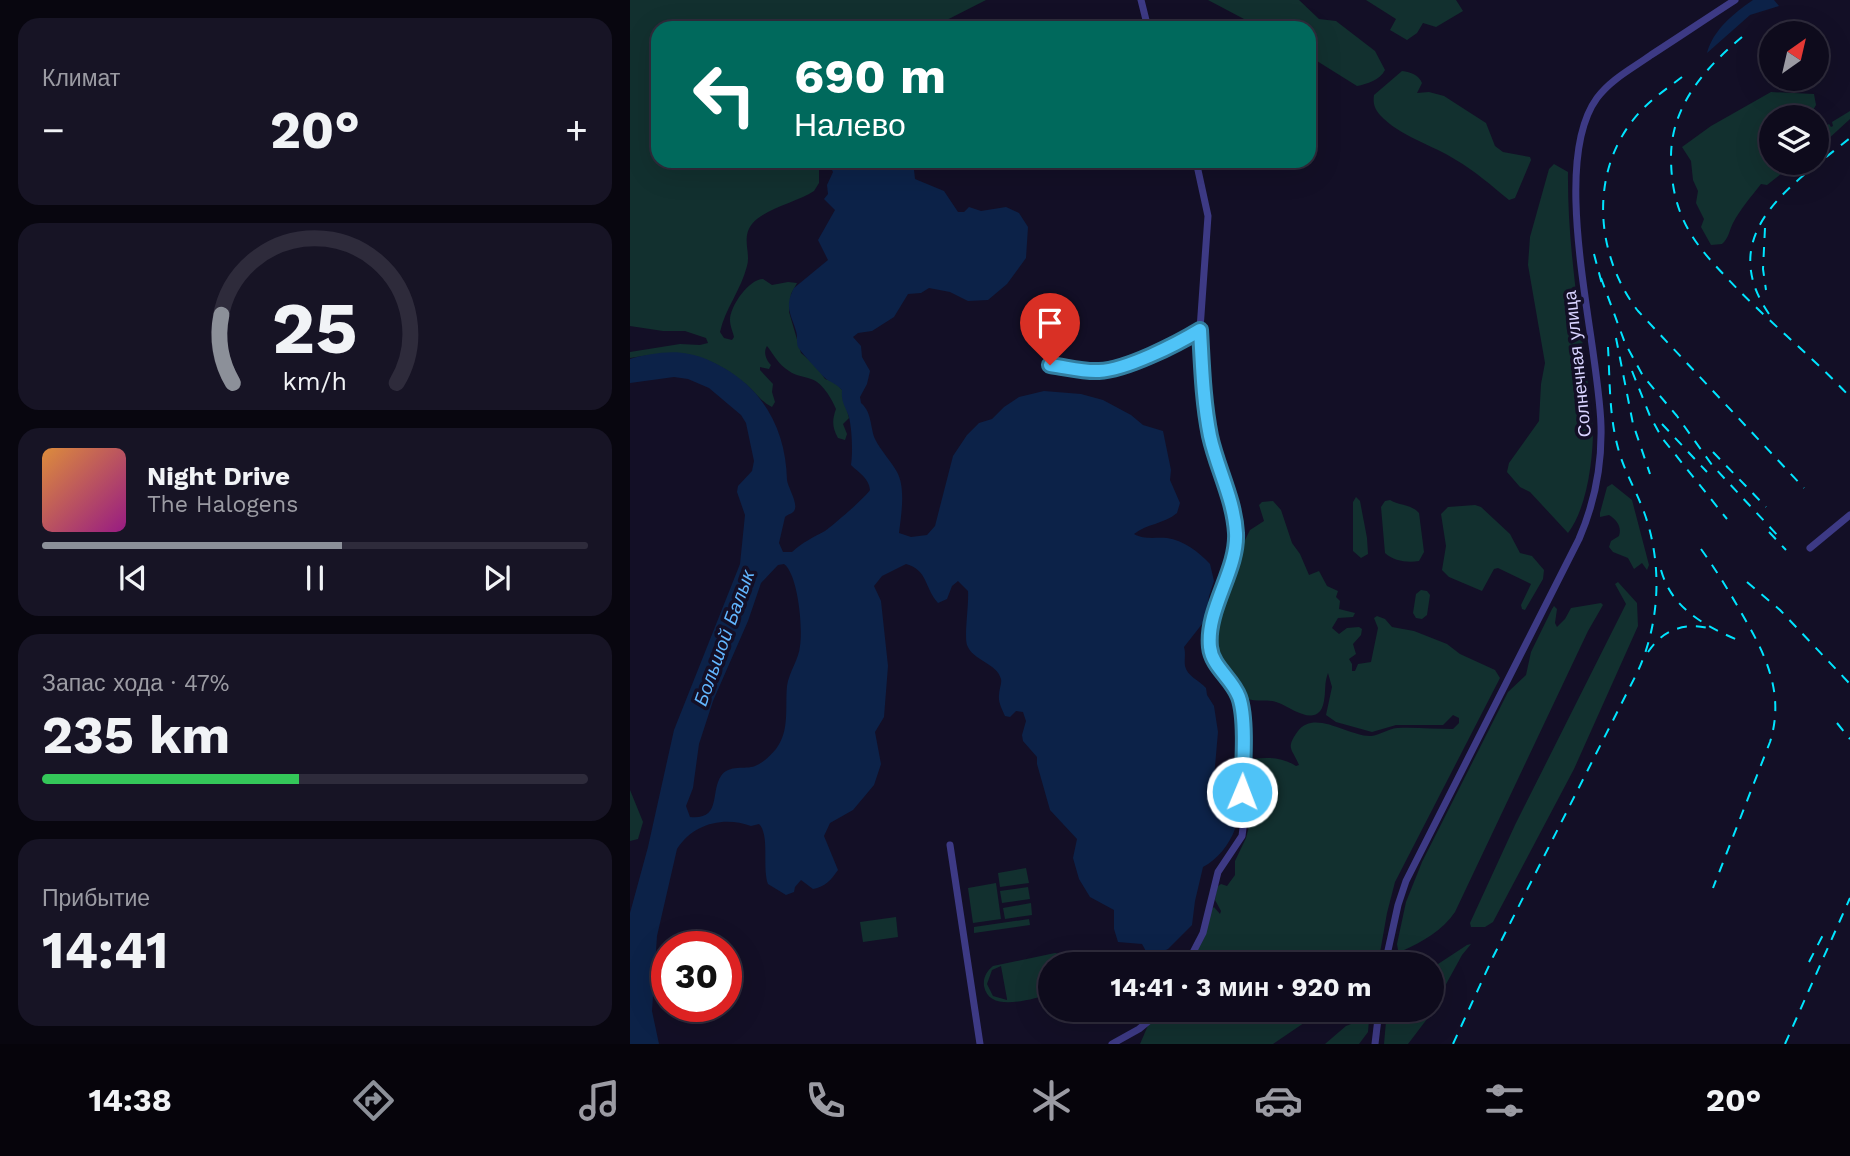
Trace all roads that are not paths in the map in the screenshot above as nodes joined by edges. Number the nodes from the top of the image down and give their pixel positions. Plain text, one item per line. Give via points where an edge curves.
1 (1141, 0) edge
2 (1735, 0) edge
3 (1146, 21) edge
4 (1198, 168) edge
5 (1200, 330) junction
6 (1050, 365) dead end
7 (1850, 515) edge
8 (1810, 548) dead end
9 (950, 845) dead end
10 (1193, 952) edge
11 (1388, 952) edge
12 (1148, 1022) edge
13 (1378, 1022) edge
14 (980, 1044) edge
15 (1112, 1044) edge
16 (1376, 1044) edge

1 - 3 street
2 - 11 street, Солнечная улица via 1614,81 1588,115 1578,153 1576,201 1601,416 1596,491 1579,539 1406,881
4 - 5 street via 1208,216
5 - 6 street via 1111,369
5 - 10 street via 1210,436 1236,534 1209,640 1210,650 1241,705 1245,812 1242,836 1218,872 1203,933
7 - 8 street
9 - 14 street
12 - 15 street
13 - 16 street

